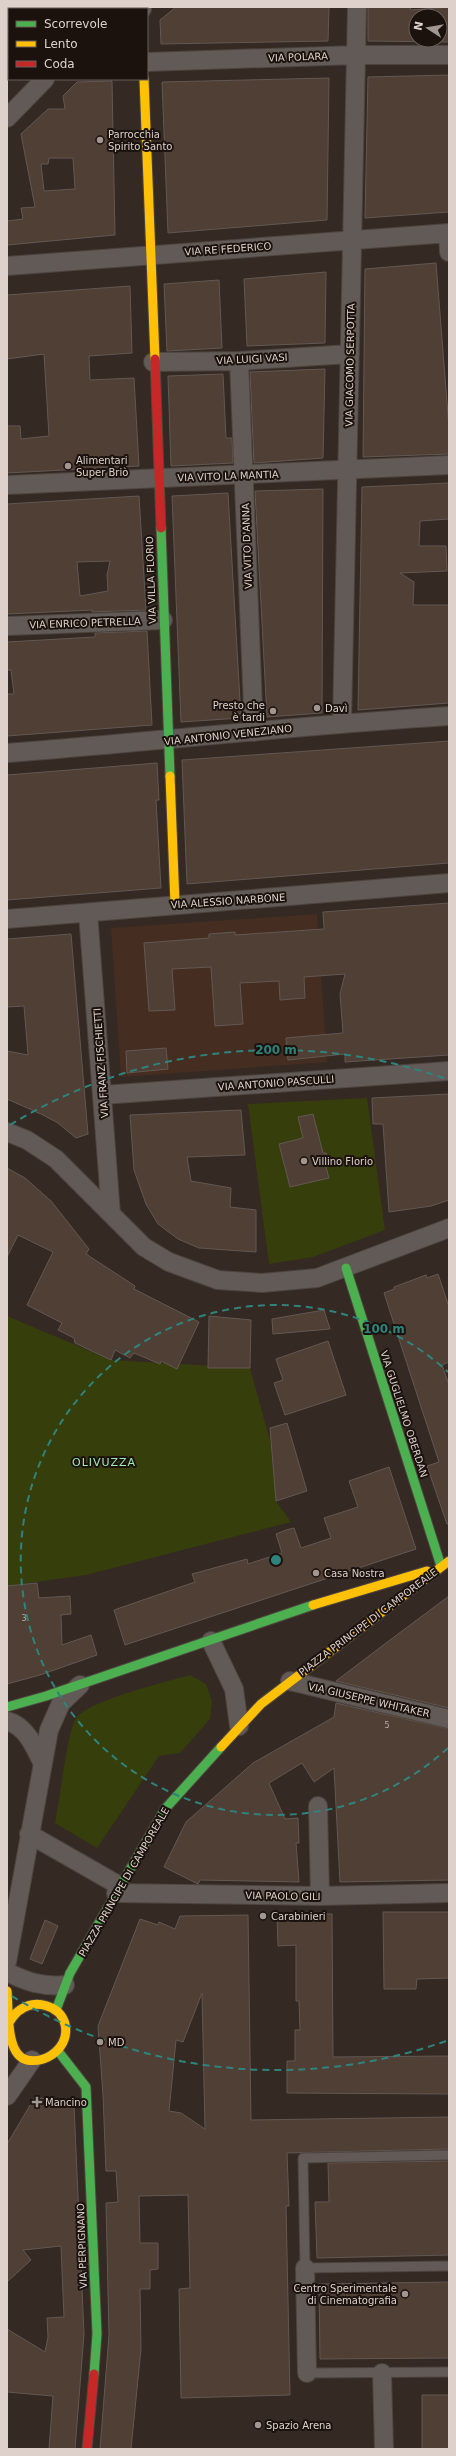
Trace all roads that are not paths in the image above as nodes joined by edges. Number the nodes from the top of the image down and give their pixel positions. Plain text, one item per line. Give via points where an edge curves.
1 (357, 7) edge
2 (356, 55) junction
3 (449, 55) edge
4 (148, 62) edge
5 (44, 80) edge
6 (144, 80) edge
7 (7, 118) edge
8 (448, 233) edge
9 (352, 240) junction
10 (449, 252) edge
11 (149, 256) junction
12 (7, 266) edge
13 (350, 354) junction
14 (239, 361) junction
15 (153, 362) junction
16 (449, 465) edge
17 (347, 472) junction
18 (245, 475) junction
19 (158, 478) junction
20 (7, 486) edge
21 (163, 620) junction
22 (7, 626) edge
23 (449, 716) edge
24 (342, 723) junction
25 (254, 732) junction
26 (168, 741) junction
27 (7, 754) edge
28 (449, 883) edge
29 (175, 904) junction
30 (88, 913) junction
31 (7, 919) edge
32 (449, 1072) edge
33 (102, 1095) junction
34 (7, 1132) edge
35 (112, 1214) junction
36 (449, 1228) edge
37 (346, 1268) junction
38 (445, 1564) edge
39 (211, 1641) junction
40 (290, 1681) junction
41 (82, 1684) junction
42 (7, 1708) edge
43 (449, 1719) edge
44 (7, 1721) edge
45 (238, 1726) junction
46 (42, 1762) junction
47 (318, 1806) dead end
48 (30, 1834) junction
49 (118, 1890) junction
50 (449, 1894) edge
51 (320, 1896) junction
52 (7, 1962) edge
53 (7, 1972) edge
54 (65, 1985) junction
55 (7, 1991) edge
56 (56, 2010) junction
57 (10, 2021) junction
58 (8, 2045) edge
59 (58, 2051) junction
60 (32, 2060) junction
61 (7, 2096) edge
62 (449, 2155) edge
63 (449, 2266) edge
64 (305, 2268) junction
65 (449, 2372) edge
66 (307, 2373) joint
67 (382, 2373) junction
68 (87, 2449) edge
69 (384, 2449) edge

1 - 2 street, VIA GIACOMO SERPOTTA
2 - 3 street, VIA POLARA
2 - 4 street, VIA POLARA
2 - 9 street, VIA GIACOMO SERPOTTA
5 - 7 street
6 - 11 street, VIA VILLA FLORIO
8 - 9 street, VIA RE FEDERICO
8 - 10 street
9 - 11 street, VIA RE FEDERICO
9 - 13 street, VIA GIACOMO SERPOTTA
11 - 12 street, VIA RE FEDERICO
11 - 15 street, VIA VILLA FLORIO
13 - 14 street, VIA LUIGI VASI
13 - 17 street, VIA GIACOMO SERPOTTA
14 - 15 street, VIA LUIGI VASI
14 - 18 street, VIA VITO D'ANNA
15 - 19 street, VIA VILLA FLORIO
16 - 17 street, VIA VITO LA MANTIA
17 - 18 street, VIA VITO LA MANTIA
17 - 24 street, VIA GIACOMO SERPOTTA
18 - 19 street, VIA VITO LA MANTIA
18 - 25 street, VIA VITO D'ANNA
19 - 20 street, VIA VITO LA MANTIA
19 - 21 street, VIA VILLA FLORIO
21 - 22 street, VIA ENRICO PETRELLA
21 - 26 street, VIA VILLA FLORIO
23 - 24 street, VIA ANTONIO VENEZIANO
24 - 25 street, VIA ANTONIO VENEZIANO
25 - 26 street, VIA ANTONIO VENEZIANO
26 - 27 street, VIA ANTONIO VENEZIANO
26 - 29 street, VIA VILLA FLORIO
28 - 29 street, VIA ALESSIO NARBONE
29 - 30 street, VIA ALESSIO NARBONE
30 - 31 street, VIA ALESSIO NARBONE
30 - 33 street, VIA FRANZ FISCHIETTI
32 - 33 street, VIA ANTONIO PASCULLI
33 - 35 street, VIA FRANZ FISCHIETTI
34 - 35 street via 27,1140 56,1160
35 - 37 street via 144,1247 169,1262 218,1280 262,1283 317,1278
36 - 37 street
37 - 38 street, VIA GUGLIELMO OBERDAN
38 - 39 street, PIAZZA PRINCIPE DI CAMPOREALE
38 - 40 street, PIAZZA PRINCIPE DI CAMPOREALE
39 - 41 street, PIAZZA PRINCIPE DI CAMPOREALE
39 - 45 street via 234,1688
40 - 43 street, VIA GIUSEPPE WHITAKER
40 - 45 street, PIAZZA PRINCIPE DI CAMPOREALE
41 - 42 street, PIAZZA PRINCIPE DI CAMPOREALE
41 - 46 street, PIAZZA PRINCIPE DI CAMPOREALE via 61,1703 49,1730
44 - 46 street via 16,1723 32,1741
45 - 49 street, PIAZZA PRINCIPE DI CAMPOREALE via 165,1809
46 - 48 street, PIAZZA PRINCIPE DI CAMPOREALE
47 - 51 street
48 - 49 street
48 - 52 street, PIAZZA PRINCIPE DI CAMPOREALE
49 - 51 street, VIA PAOLO GILI
49 - 54 street, PIAZZA PRINCIPE DI CAMPOREALE
50 - 51 street, VIA PAOLO GILI
53 - 54 street via 27,1982 47,1986
54 - 56 street, PIAZZA PRINCIPE DI CAMPOREALE
55 - 57 street
56 - 57 street via 46,2004 35,2003 15,2012
56 - 59 street via 62,2017 65,2035
57 - 58 street
58 - 60 street via 23,2057
59 - 60 street via 46,2059
59 - 68 street, VIA PERPIGNANO via 86,2087 97,2334
60 - 61 street
62 - 64 lane via 304,2158
63 - 64 lane
64 - 66 street
65 - 67 lane
66 - 67 lane
67 - 69 street

